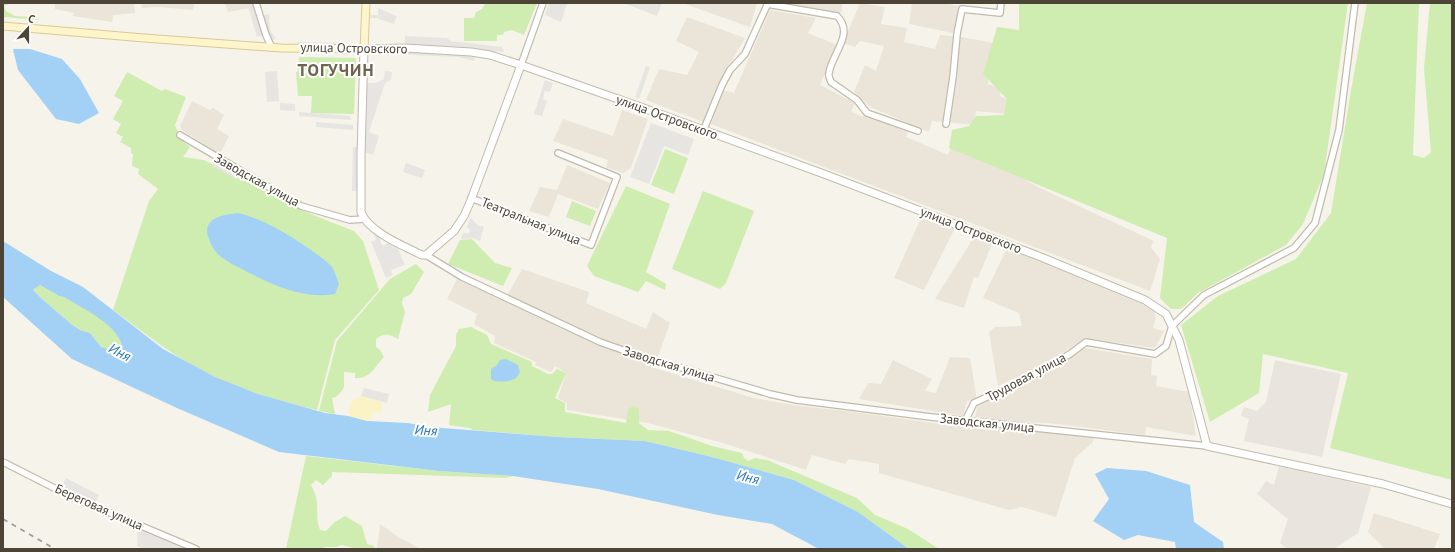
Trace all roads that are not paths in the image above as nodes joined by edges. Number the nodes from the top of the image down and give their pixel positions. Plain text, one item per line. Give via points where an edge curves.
1 (256, 3) edge
2 (366, 3) edge
3 (543, 3) edge
4 (767, 3) edge
5 (1001, 3) edge
6 (1355, 3) edge
7 (3, 26) edge
8 (271, 46) junction
9 (364, 49) junction
10 (521, 65) junction
11 (946, 124) dead end
12 (704, 129) junction
13 (918, 131) dead end
14 (180, 135) dead end
15 (558, 153) dead end
16 (471, 198) junction
17 (364, 219) junction
18 (426, 255) junction
19 (1172, 326) junction
20 (966, 421) junction
21 (1207, 446) junction
22 (3, 462) edge
23 (1452, 504) edge
24 (196, 549) edge

1 - 8 street
2 - 9 main road
3 - 10 street
4 - 12 street via 745,54 730,70 722,85
4 - 13 street via 836,16 842,22 845,33 828,74 831,82 857,100 867,113
5 - 11 street via 1000,13 962,9
6 - 19 street via 1338,130 1315,223 1294,248 1204,295
7 - 8 main road, улица Островского
8 - 9 main road, улица Островского
9 - 10 street, улица Островского via 405,48 471,52
9 - 17 street via 361,155
10 - 12 street, улица Островского
10 - 16 street
12 - 19 street, улица Островского via 1138,297 1166,314
14 - 17 street, Заводская улица via 301,206 350,220
15 - 16 street, Театральная улица via 617,177 591,245
16 - 18 street via 464,216 454,231
17 - 18 street, Заводская улица via 396,242
18 - 20 street, Заводская улица via 503,298 600,342 634,354 797,400
19 - 20 street, Трудовая улица via 1166,346 1155,354 1086,342 1027,379 974,403
19 - 21 street, улица Островского via 1179,340
20 - 21 street, Заводская улица
21 - 23 street via 1383,484
22 - 24 street, Береговая улица via 70,496

